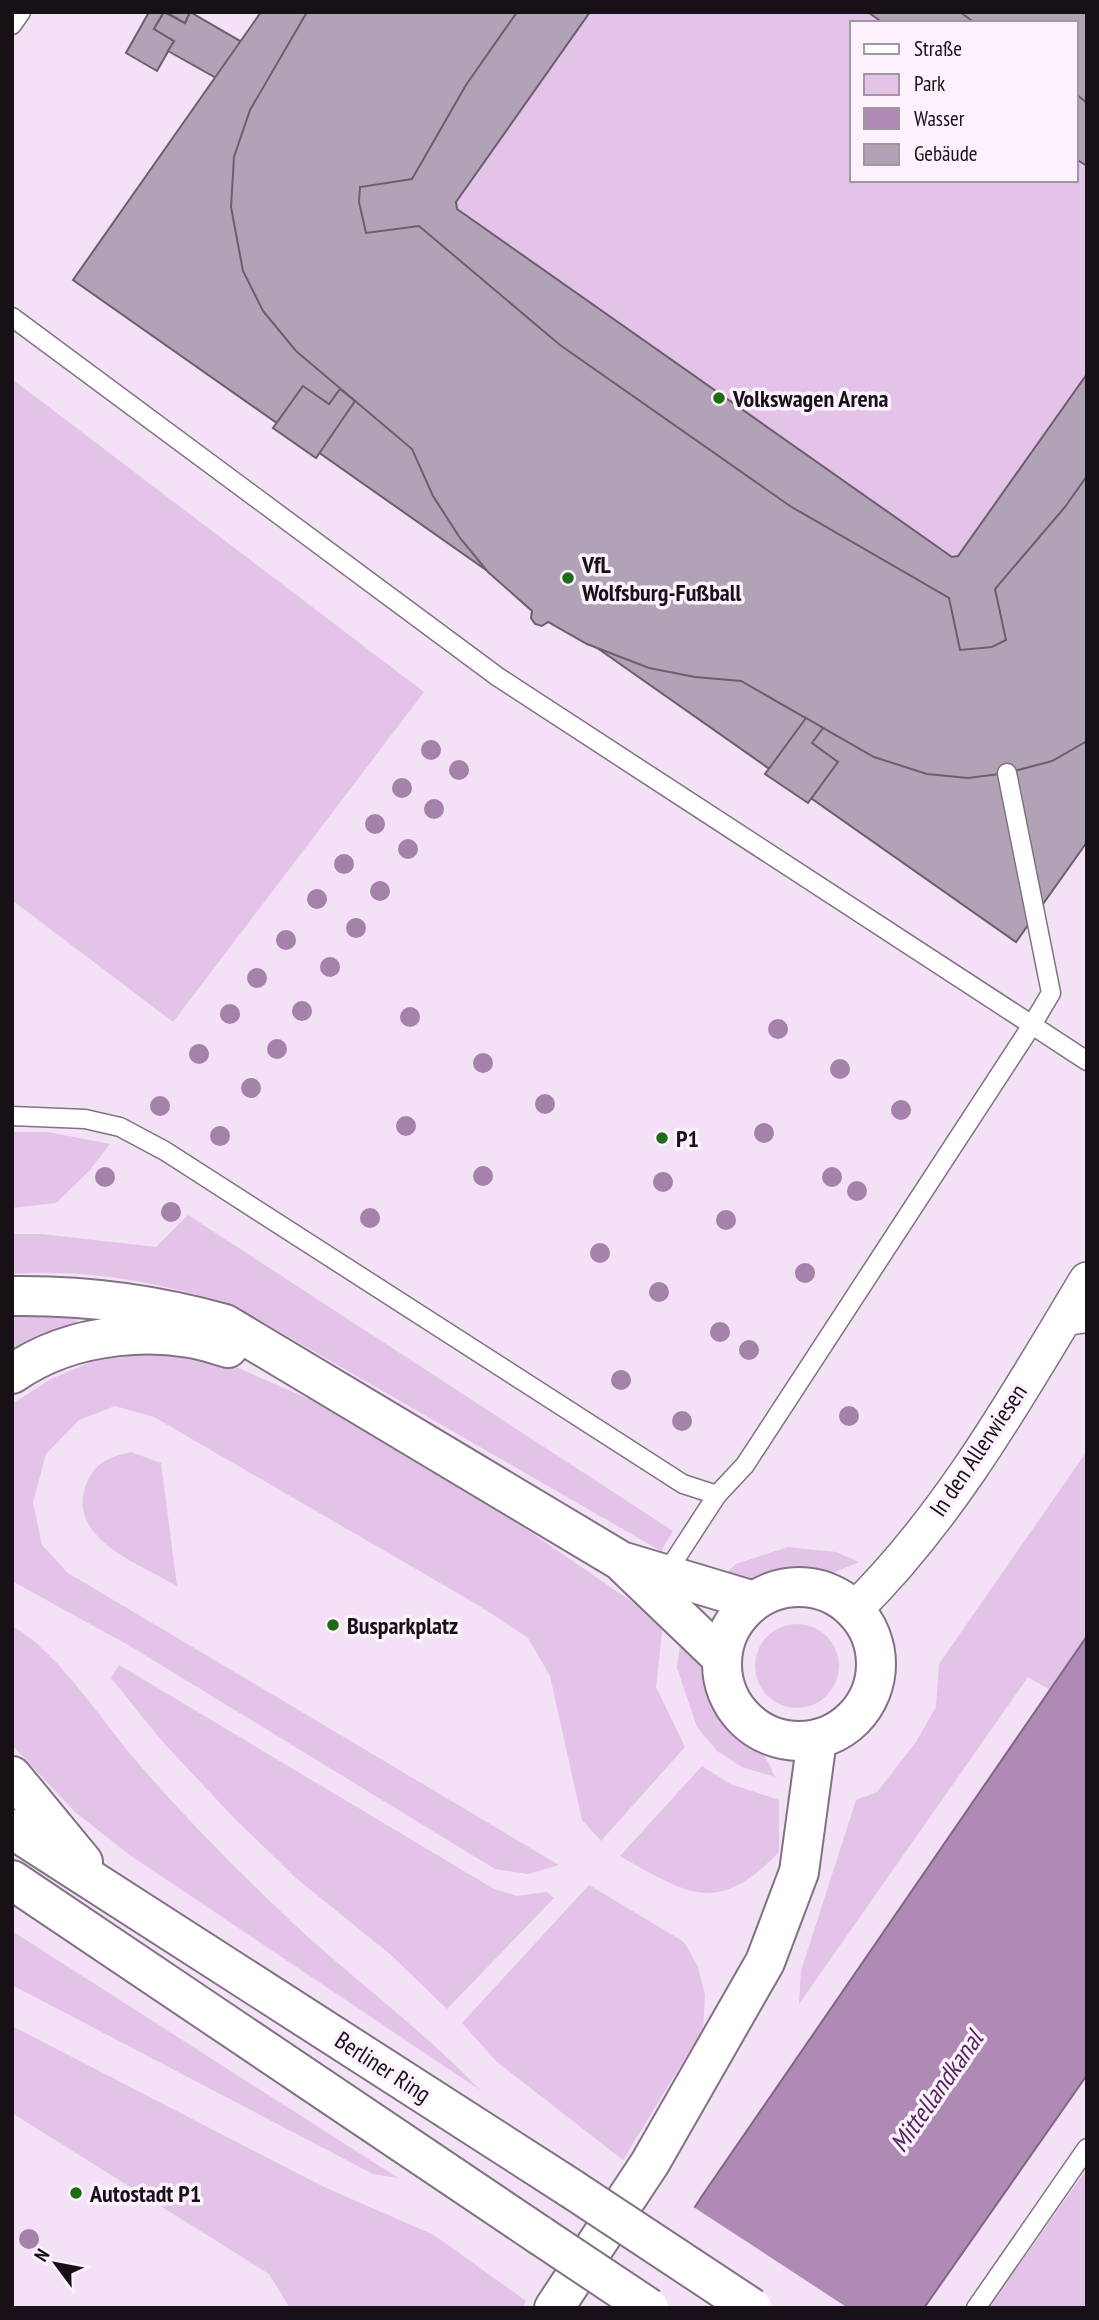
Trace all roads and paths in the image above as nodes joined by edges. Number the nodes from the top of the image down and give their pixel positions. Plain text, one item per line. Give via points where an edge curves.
1 (21, 12) edge
2 (12, 25) edge
3 (12, 317) edge
4 (1007, 774) dead end
5 (1032, 1025) junction
6 (1087, 1061) edge
7 (12, 1116) edge
8 (1087, 1280) edge
9 (12, 1296) edge
10 (1072, 1325) edge
11 (12, 1374) edge
12 (320, 1380) junction
13 (717, 1495) junction
14 (621, 1561) junction
15 (665, 1576) junction
16 (754, 1601) junction
17 (855, 1609) junction
18 (722, 1658) junction
19 (817, 1739) junction
20 (12, 1776) edge
21 (12, 1829) edge
22 (12, 1880) edge
23 (106, 1891) junction
24 (1087, 2148) edge
25 (554, 2308) edge
26 (649, 2308) edge
27 (752, 2308) edge
28 (976, 2308) edge

1 - 2 lane
3 - 5 lane via 498,677
4 - 5 lane via 1052,993
5 - 6 lane
5 - 13 lane via 751,1455
7 - 13 lane via 85,1119 120,1127 154,1145 684,1484
8 - 10 street, In den Allerwiesen
9 - 12 main road via 102,1299 178,1311 225,1324
10 - 17 street, In den Allerwiesen via 887,1578
11 - 12 main road via 35,1358 85,1341 145,1335 217,1344
12 - 14 main road
13 - 15 lane
14 - 15 main road
14 - 18 main road
15 - 16 main road
16 - 17 main road via 780,1589 804,1587 822,1590
16 - 18 main road via 729,1630
17 - 19 main road via 874,1645 874,1681 863,1708 844,1727
18 - 19 main road via 726,1690 746,1722 774,1738
19 - 25 main road via 799,1872 765,1962 650,2163
20 - 23 main road
21 - 23 main road, Berliner Ring
22 - 26 main road, bridge
23 - 27 main road, Berliner Ring, bridge
24 - 28 lane

